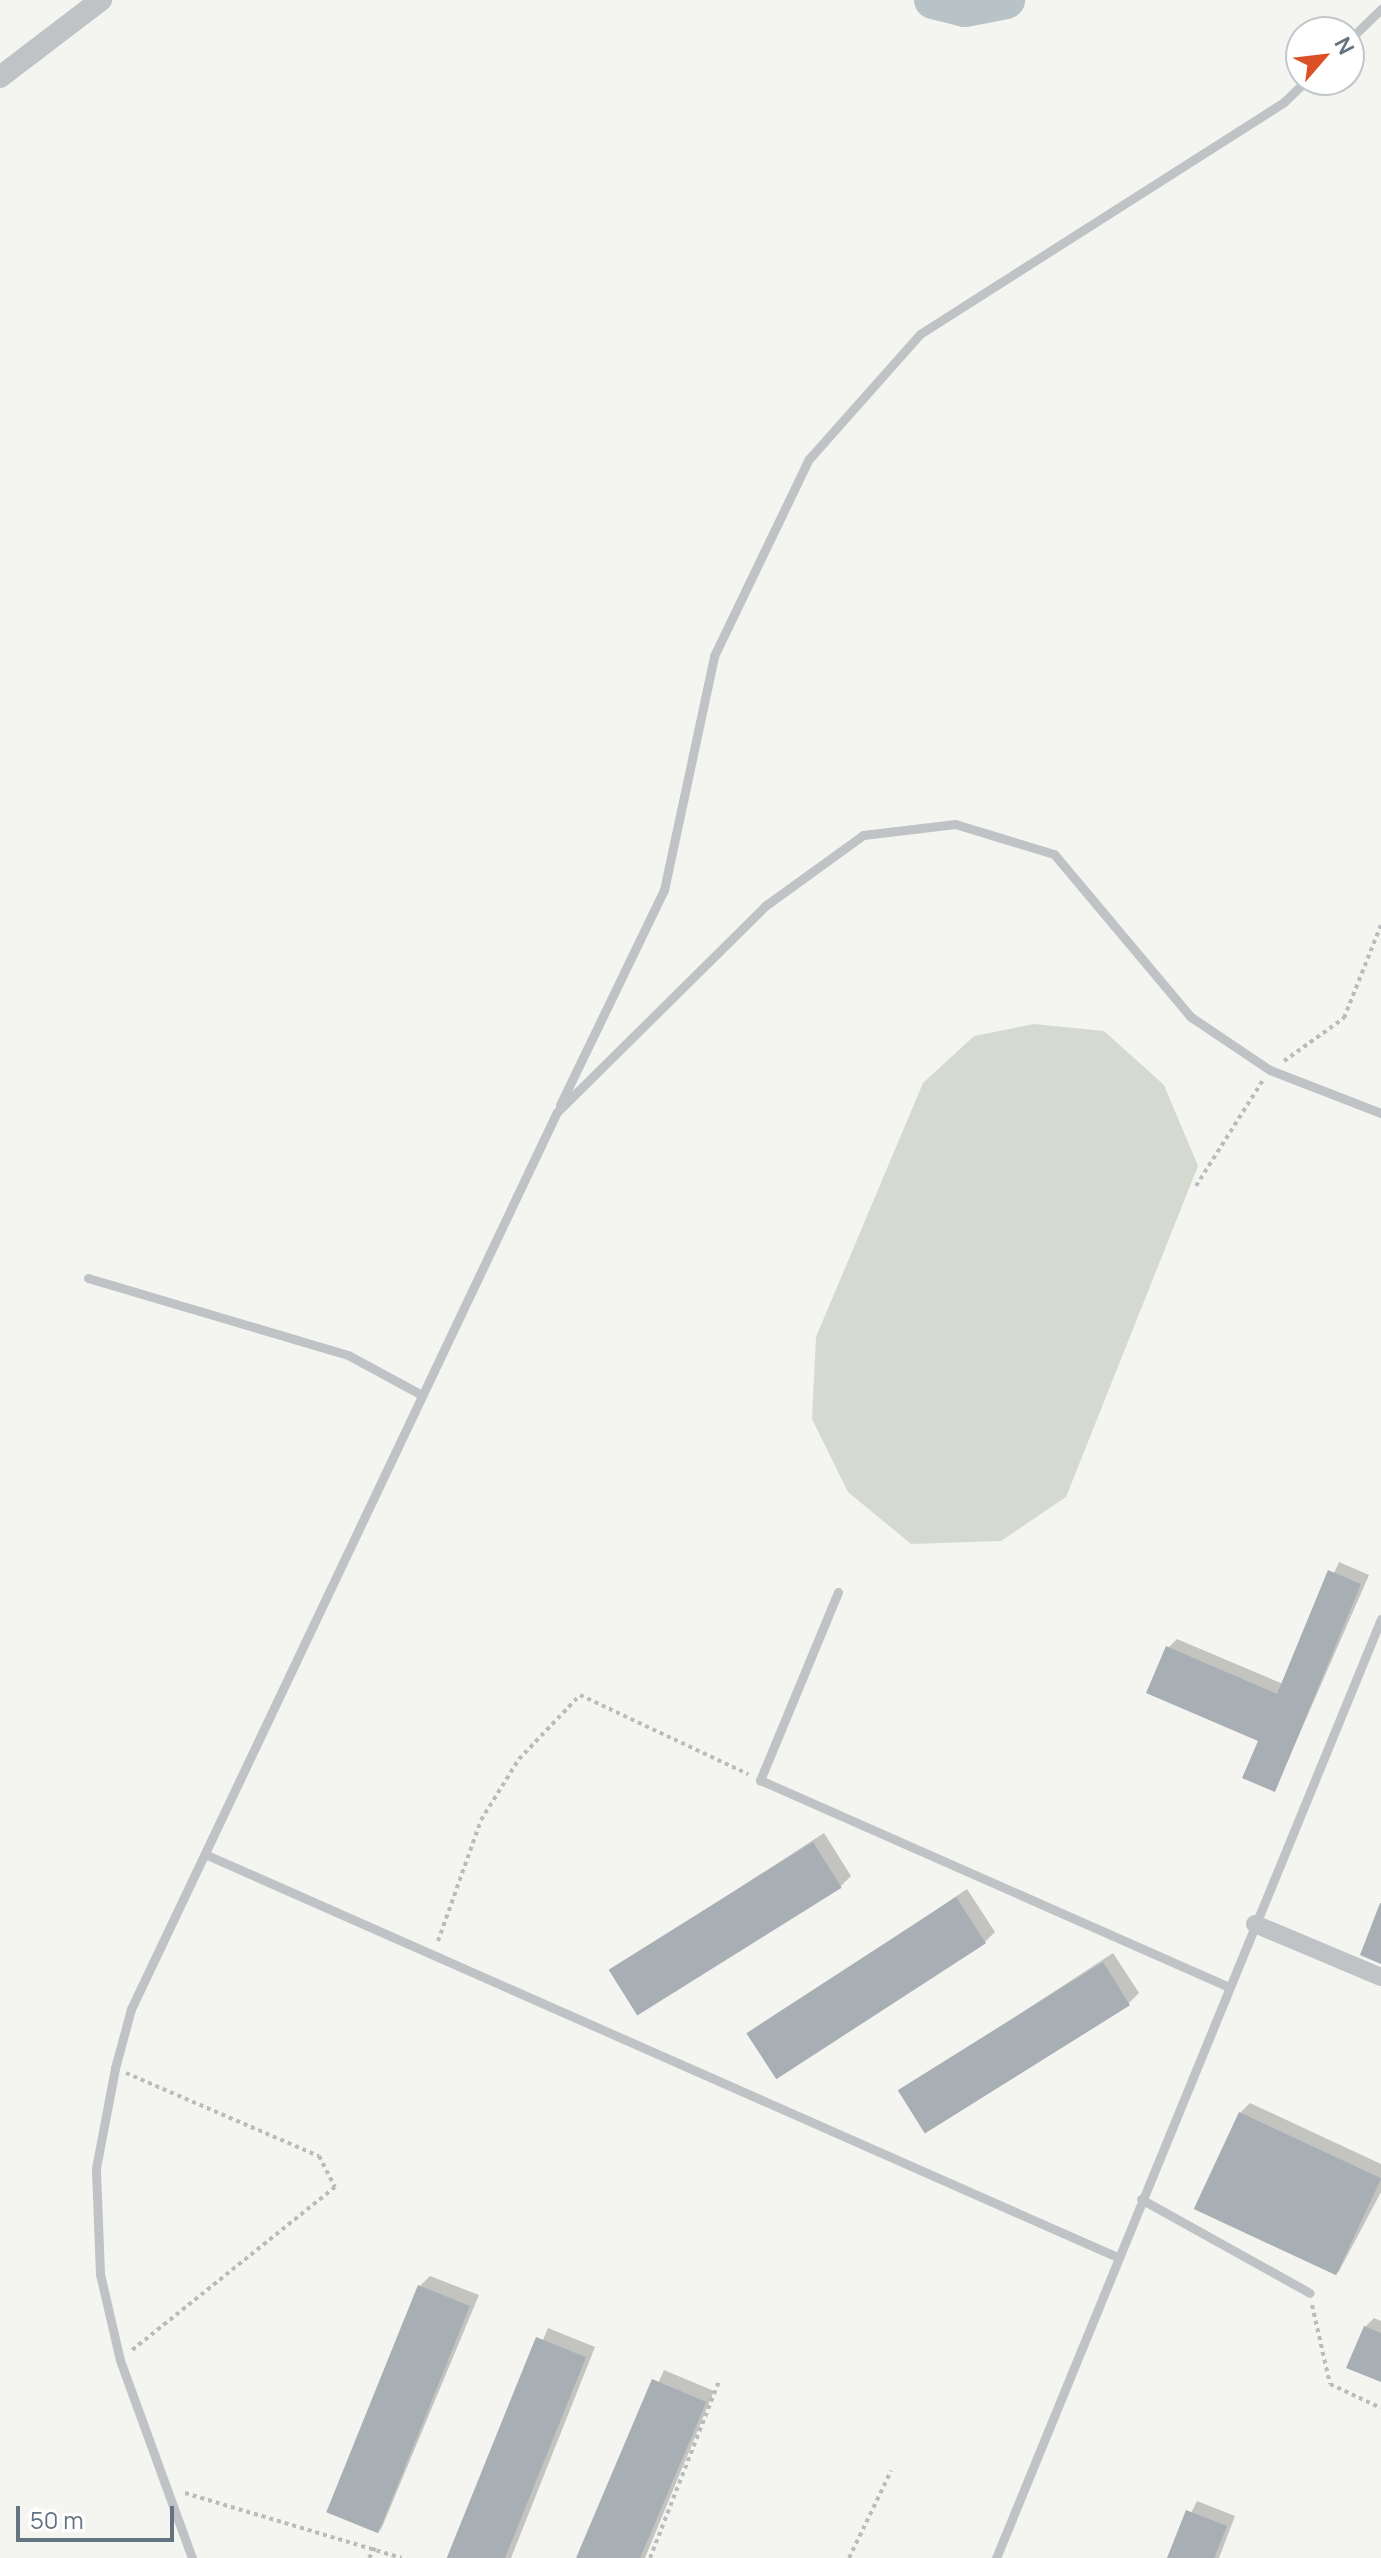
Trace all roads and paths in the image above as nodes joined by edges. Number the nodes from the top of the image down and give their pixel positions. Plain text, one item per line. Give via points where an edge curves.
1 (101, 0) edge
2 (1381, 9) edge
3 (1365, 24) edge
4 (0, 77) edge
5 (1290, 96) edge
6 (1381, 925) edge
7 (1270, 1070) junction
8 (557, 1112) junction
9 (1381, 1113) edge
10 (1196, 1186) dead end
11 (88, 1278) dead end
12 (422, 1395) junction
13 (838, 1592) dead end
14 (1381, 1619) edge
15 (760, 1780) junction
16 (207, 1855) junction
17 (1255, 1924) junction
18 (434, 1955) junction
19 (1381, 1977) edge
20 (1229, 1987) junction
21 (115, 2068) junction
22 (1141, 2199) junction
23 (1115, 2256) junction
24 (1310, 2293) joint
25 (120, 2360) junction
26 (719, 2381) dead end
27 (1381, 2408) edge
28 (891, 2471) dead end
29 (167, 2488) junction
30 (375, 2548) junction
31 (192, 2558) edge
32 (369, 2558) edge
33 (401, 2558) edge
34 (650, 2558) edge
35 (849, 2558) edge
36 (996, 2558) edge

1 - 4 street
2 - 3 lane
5 - 8 lane via 920,334 809,459 714,656 664,890
6 - 7 path via 1344,1018
7 - 8 lane via 1191,1017 1054,854 955,824 863,835 765,906
7 - 9 lane
7 - 10 path
8 - 12 lane
11 - 12 lane via 348,1355
12 - 16 lane
13 - 15 lane
14 - 17 lane
15 - 18 path via 580,1695 519,1759 481,1820
15 - 20 lane
16 - 18 lane
16 - 21 lane via 131,2009
17 - 19 street
17 - 20 lane
18 - 23 lane
20 - 22 lane
21 - 25 lane via 100,2129 95,2211
21 - 25 path via 319,2156 335,2187
22 - 23 lane
22 - 24 lane
23 - 36 lane
24 - 27 path via 1330,2384
25 - 29 lane
26 - 34 path
28 - 35 path
29 - 30 path
29 - 31 lane
30 - 32 path
30 - 33 path

